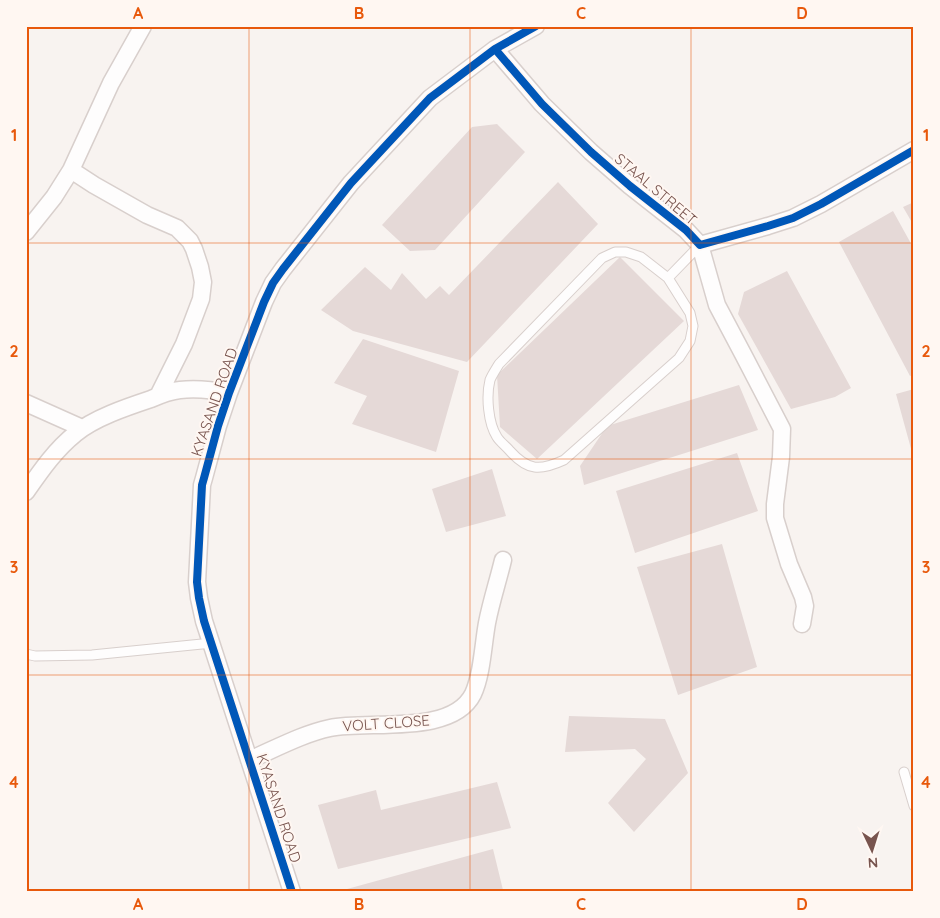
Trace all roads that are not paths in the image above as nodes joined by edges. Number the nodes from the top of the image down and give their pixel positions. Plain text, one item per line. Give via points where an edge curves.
1 (143, 26) edge
2 (536, 26) edge
3 (495, 49) junction
4 (914, 150) edge
5 (71, 170) junction
6 (26, 232) edge
7 (700, 245) junction
8 (668, 278) junction
9 (229, 393) junction
10 (158, 396) junction
11 (26, 403) edge
12 (82, 428) junction
13 (26, 492) edge
14 (503, 560) dead end
15 (802, 624) dead end
16 (212, 643) junction
17 (26, 654) edge
18 (249, 760) junction
19 (904, 772) dead end
20 (914, 806) edge
21 (292, 892) edge

1 - 5 street via 111,83
2 - 3 street, KYASAND ROAD
3 - 7 street, STAAL STREET via 542,104 591,152
3 - 9 street, KYASAND ROAD via 430,98 351,183 283,269 268,292
4 - 7 street, STAAL STREET via 793,218
5 - 6 street
5 - 10 street via 146,216 177,228 194,249 203,282 201,299 184,344
7 - 8 lane
7 - 15 street via 716,305 782,429 775,518 803,597
8 - 8 lane via 690,313 693,326 690,340 679,358 564,460 551,466 533,468 519,460 496,436 490,422 490,380 499,364 602,258 615,252 626,252 641,257
9 - 10 street via 207,389 178,390
9 - 16 street, KYASAND ROAD via 202,485 197,582 204,621
10 - 12 street
11 - 12 street
12 - 13 street via 58,451
14 - 18 street, VOLT CLOSE via 487,622 477,682 464,706 431,721 330,728
16 - 17 lane via 92,655
16 - 18 street, KYASAND ROAD
18 - 21 street, KYASAND ROAD
19 - 20 lane

